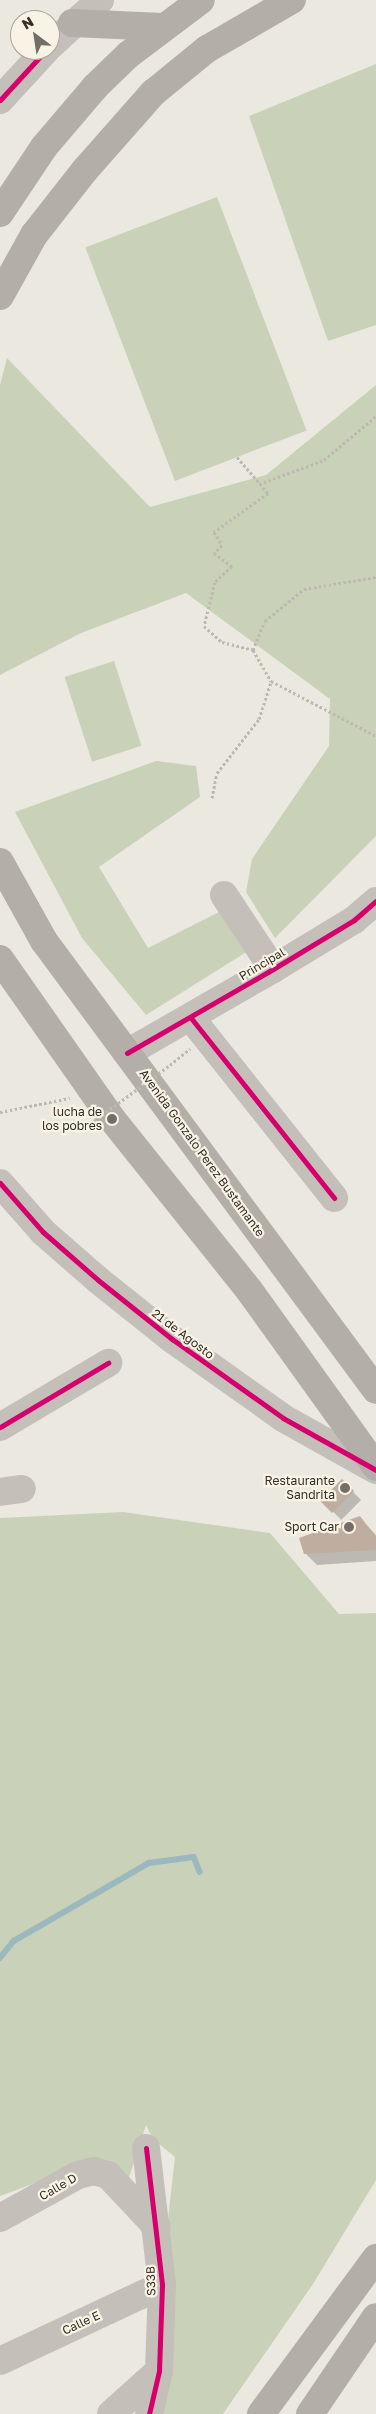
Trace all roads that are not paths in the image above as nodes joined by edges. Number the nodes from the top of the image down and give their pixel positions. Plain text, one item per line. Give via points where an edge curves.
1 (100, 0) edge
2 (201, 0) edge
3 (292, 0) edge
4 (72, 23) junction
5 (163, 27) junction
6 (60, 36) edge
7 (37, 60) edge
8 (0, 100) edge
9 (0, 213) edge
10 (0, 296) edge
11 (0, 862) edge
12 (224, 895) dead end
13 (376, 902) edge
14 (0, 959) edge
15 (273, 969) junction
16 (191, 1018) junction
17 (127, 1053) junction
18 (0, 1183) edge
19 (334, 1198) dead end
20 (108, 1363) dead end
21 (376, 1390) edge
22 (0, 1427) edge
23 (376, 1469) edge
24 (146, 2148) dead end
25 (0, 2218) edge
26 (157, 2227) junction
27 (376, 2258) edge
28 (162, 2286) junction
29 (376, 2318) edge
30 (0, 2361) edge
31 (159, 2370) junction
32 (283, 2385) junction
33 (312, 2410) edge
34 (110, 2414) edge
35 (149, 2414) edge
36 (261, 2414) edge

1 - 4 street
2 - 5 main road
3 - 10 main road via 208,48 153,93 85,170 34,235
4 - 5 main road
4 - 6 street
5 - 9 main road via 95,87 44,147
7 - 8 street
11 - 17 main road, Avenida Gonzalo Perez Bustamante via 44,941
12 - 15 street
13 - 15 street, Principal via 354,920
14 - 23 main road via 112,1119 255,1298
15 - 16 street, Principal
16 - 17 street, Principal
16 - 19 street
17 - 21 main road, Avenida Gonzalo Perez Bustamante
18 - 23 street, 21 de Agosto via 43,1232 172,1339 283,1418
20 - 22 street
24 - 26 street, S33B
25 - 26 street, Calle D via 78,2174 94,2171 108,2176
26 - 28 street, S33B
27 - 32 main road
28 - 30 street, Calle E
28 - 31 street, S33B
29 - 33 main road
31 - 34 street
31 - 35 street, S33B
32 - 33 main road
32 - 36 main road

